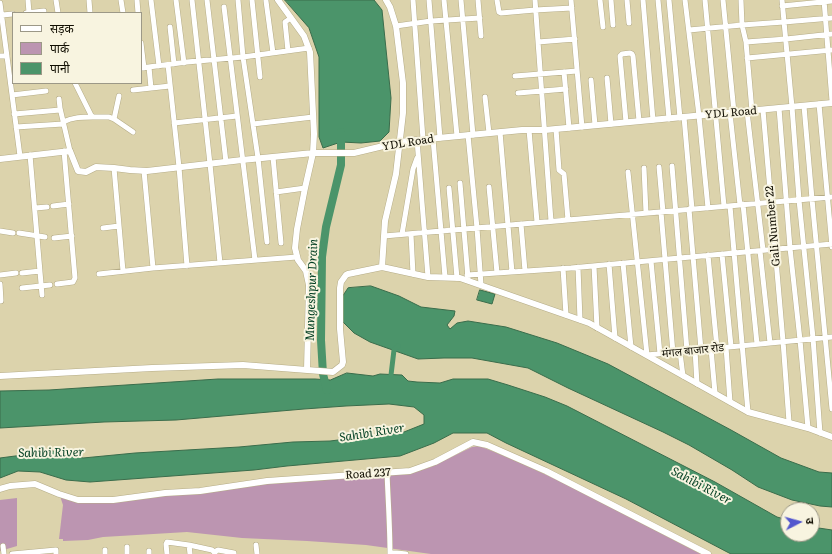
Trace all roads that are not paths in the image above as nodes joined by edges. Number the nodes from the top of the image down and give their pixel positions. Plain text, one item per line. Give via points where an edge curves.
1 (28, 0) edge
2 (56, 0) edge
3 (89, 0) edge
4 (121, 0) edge
5 (137, 0) edge
6 (150, 0) edge
7 (176, 0) edge
8 (192, 0) edge
9 (207, 0) edge
10 (238, 0) edge
11 (252, 0) edge
12 (278, 0) edge
13 (386, 0) edge
14 (412, 0) edge
15 (429, 0) edge
16 (444, 0) edge
17 (461, 0) edge
18 (478, 0) edge
19 (497, 0) edge
20 (534, 0) edge
21 (571, 0) edge
22 (600, 0) edge
23 (611, 0) edge
24 (627, 0) edge
25 (642, 0) edge
26 (658, 0) edge
27 (669, 0) edge
28 (685, 0) edge
29 (705, 0) edge
30 (723, 0) edge
31 (741, 0) edge
32 (266, 1) dead end
33 (824, 1) edge
34 (832, 1) edge
35 (0, 3) edge
36 (782, 3) edge
37 (224, 6) dead end
38 (572, 8) junction
39 (535, 10) junction
40 (44, 11) dead end
41 (29, 12) edge
42 (36, 12) edge
43 (58, 12) edge
44 (90, 12) edge
45 (123, 12) edge
46 (138, 12) edge
47 (12, 14) edge
48 (2, 15) junction
49 (291, 18) junction
50 (480, 18) junction
51 (826, 18) junction
52 (832, 18) edge
53 (463, 19) junction
54 (446, 20) junction
55 (431, 22) junction
56 (784, 22) junction
57 (414, 23) junction
58 (629, 23) dead end
59 (742, 24) junction
60 (613, 25) dead end
61 (170, 26) dead end
62 (396, 26) junction
63 (603, 26) dead end
64 (726, 27) junction
65 (708, 28) junction
66 (689, 30) junction
67 (830, 34) edge
68 (482, 36) dead end
69 (575, 39) junction
70 (786, 39) junction
71 (538, 42) junction
72 (746, 42) junction
73 (309, 48) junction
74 (142, 51) edge
75 (288, 51) junction
76 (830, 51) edge
77 (273, 53) junction
78 (787, 54) junction
79 (258, 55) junction
80 (0, 56) edge
81 (7, 56) junction
82 (244, 57) junction
83 (229, 58) junction
84 (747, 58) junction
85 (213, 60) junction
86 (199, 61) junction
87 (184, 63) junction
88 (174, 64) junction
89 (168, 65) junction
90 (159, 66) junction
91 (144, 68) edge
92 (577, 71) junction
93 (564, 72) junction
94 (540, 74) junction
95 (515, 76) dead end
96 (260, 77) dead end
97 (607, 78) dead end
98 (591, 80) dead end
99 (12, 83) edge
100 (75, 84) edge
101 (170, 86) junction
102 (151, 88) junction
103 (566, 89) junction
104 (133, 90) dead end
105 (46, 91) dead end
106 (542, 91) junction
107 (518, 93) dead end
108 (12, 96) junction
109 (119, 96) dead end
110 (485, 97) dead end
111 (59, 99) dead end
112 (832, 102) edge
113 (819, 104) junction
114 (804, 106) junction
115 (792, 107) junction
116 (779, 108) junction
117 (60, 110) junction
118 (763, 110) junction
119 (750, 111) junction
120 (732, 113) junction
121 (14, 114) junction
122 (715, 114) junction
123 (93, 116) junction
124 (237, 116) junction
125 (699, 116) junction
126 (313, 117) junction
127 (682, 117) junction
128 (220, 118) junction
129 (114, 119) junction
130 (668, 119) junction
131 (206, 120) junction
132 (654, 120) junction
133 (639, 121) junction
134 (174, 122) junction
135 (626, 122) junction
136 (63, 123) junction
137 (253, 124) junction
138 (611, 124) junction
139 (595, 125) junction
140 (16, 126) junction
141 (582, 126) junction
142 (569, 128) junction
143 (556, 129) junction
144 (529, 130) junction
145 (545, 130) junction
146 (133, 132) dead end
147 (500, 132) junction
148 (489, 133) junction
149 (471, 135) junction
150 (457, 136) junction
151 (433, 138) junction
152 (440, 138) junction
153 (420, 140) junction
154 (400, 142) junction
155 (67, 151) junction
156 (313, 153) junction
157 (30, 155) junction
158 (418, 155) junction
159 (20, 156) junction
160 (273, 157) junction
161 (258, 158) junction
162 (0, 159) edge
163 (242, 160) junction
164 (226, 162) junction
165 (210, 164) junction
166 (672, 166) dead end
167 (179, 167) junction
168 (659, 167) dead end
169 (114, 168) junction
170 (644, 168) dead end
171 (144, 171) junction
172 (628, 172) dead end
173 (460, 183) dead end
174 (488, 187) dead end
175 (305, 188) junction
176 (449, 188) dead end
177 (276, 192) junction
178 (830, 197) edge
179 (812, 199) junction
180 (799, 200) junction
181 (787, 201) junction
182 (771, 202) junction
183 (759, 203) junction
184 (69, 204) junction
185 (741, 205) junction
186 (53, 206) dead end
187 (727, 206) junction
188 (47, 207) dead end
189 (35, 208) junction
190 (708, 208) junction
191 (690, 209) junction
192 (676, 210) junction
193 (662, 212) junction
194 (646, 213) junction
195 (633, 214) junction
196 (568, 220) junction
197 (551, 221) junction
198 (538, 222) junction
199 (521, 224) junction
200 (508, 225) junction
201 (119, 226) junction
202 (493, 226) junction
203 (103, 228) dead end
204 (477, 228) junction
205 (464, 229) junction
206 (453, 230) junction
207 (0, 231) edge
208 (440, 231) junction
209 (424, 232) junction
210 (402, 234) junction
211 (410, 234) junction
212 (37, 236) junction
213 (72, 236) junction
214 (384, 236) junction
215 (45, 237) dead end
216 (54, 238) dead end
217 (267, 242) dead end
218 (281, 243) dead end
219 (832, 245) edge
220 (816, 246) junction
221 (804, 247) junction
222 (790, 248) junction
223 (775, 249) junction
224 (762, 251) junction
225 (748, 252) junction
226 (734, 253) junction
227 (722, 254) junction
228 (708, 255) junction
229 (297, 257) junction
230 (694, 257) junction
231 (679, 258) junction
232 (665, 259) junction
233 (255, 260) junction
234 (652, 260) junction
235 (637, 262) junction
236 (220, 263) junction
237 (623, 263) junction
238 (609, 264) junction
239 (187, 266) junction
240 (594, 266) junction
241 (382, 267) junction
242 (578, 267) junction
243 (153, 268) junction
244 (563, 268) junction
245 (40, 271) junction
246 (123, 271) junction
247 (525, 271) junction
248 (512, 272) junction
249 (16, 273) dead end
250 (22, 273) dead end
251 (497, 273) junction
252 (99, 274) dead end
253 (413, 274) junction
254 (0, 275) edge
255 (480, 275) junction
256 (428, 277) junction
257 (444, 277) junction
258 (457, 278) junction
259 (468, 278) junction
260 (0, 284) edge
261 (57, 284) dead end
262 (50, 285) dead end
263 (481, 285) junction
264 (42, 286) junction
265 (22, 288) dead end
266 (42, 295) dead end
267 (1, 301) dead end
268 (566, 315) junction
269 (580, 320) junction
270 (597, 328) junction
271 (826, 337) junction
272 (832, 337) edge
273 (615, 338) junction
274 (813, 338) junction
275 (800, 340) junction
276 (783, 342) junction
277 (770, 343) junction
278 (757, 344) junction
279 (743, 345) junction
280 (631, 347) junction
281 (728, 347) junction
282 (717, 348) junction
283 (711, 349) junction
284 (695, 350) junction
285 (701, 350) junction
286 (687, 351) junction
287 (680, 352) junction
288 (673, 353) junction
289 (660, 354) junction
290 (647, 355) junction
291 (307, 370) junction
292 (0, 376) edge
293 (683, 376) junction
294 (697, 384) junction
295 (715, 394) junction
296 (730, 402) junction
297 (832, 409) edge
298 (748, 412) junction
299 (789, 422) junction
300 (808, 428) junction
301 (820, 433) junction
302 (832, 437) edge
303 (387, 472) junction
304 (0, 490) edge
305 (189, 545) junction
306 (256, 545) dead end
307 (3, 546) dead end
308 (127, 547) dead end
309 (215, 553) edge
310 (4, 554) edge
311 (12, 554) edge
312 (56, 554) edge
313 (128, 554) edge
314 (167, 554) edge
315 (190, 554) edge
316 (234, 554) edge
317 (257, 554) edge
318 (390, 554) edge
319 (406, 554) edge
320 (708, 554) edge

1 - 41 street
2 - 43 street
3 - 44 street
4 - 45 street
5 - 46 street
6 - 90 street
7 - 87 street
8 - 86 street
9 - 85 street
10 - 82 street
11 - 79 street
12 - 49 street
13 - 62 street
14 - 57 street
15 - 55 street
16 - 54 street
17 - 53 street
18 - 50 street
19 - 39 street via 501,13
20 - 39 street
21 - 38 street
22 - 63 street
23 - 60 street
24 - 58 street
25 - 132 street
26 - 130 street
27 - 127 street
28 - 66 street
29 - 65 street
30 - 64 street
31 - 59 street
32 - 77 street
33 - 34 street
33 - 36 street
33 - 51 street
35 - 48 street
36 - 56 street
37 - 83 street
38 - 39 street
38 - 69 street
39 - 71 street
40 - 42 street
47 - 48 street
48 - 81 street
49 - 73 street
49 - 75 street via 285,22
50 - 53 street
50 - 68 street
51 - 52 street
51 - 56 street
51 - 67 street
53 - 54 street
53 - 149 street
54 - 55 street
54 - 150 street
55 - 57 street
55 - 152 street
56 - 59 street
56 - 70 street
57 - 62 street
57 - 153 street
59 - 64 street
59 - 72 street
61 - 88 street
62 - 154 street via 404,88
64 - 65 street
64 - 120 street
65 - 66 street
65 - 122 street
66 - 125 street
67 - 70 street
67 - 76 street
69 - 71 street
69 - 92 street
70 - 72 street
70 - 78 street
71 - 94 street
72 - 84 street
73 - 75 street
73 - 126 street
74 - 91 street
75 - 77 street
76 - 78 street
76 - 112 street
77 - 79 street
78 - 84 street
78 - 115 street
79 - 82 street
79 - 96 street
80 - 81 street
81 - 99 street
82 - 83 street
82 - 137 street
83 - 85 street
83 - 124 street
84 - 119 street
85 - 86 street
85 - 128 street
86 - 87 street
86 - 131 street
87 - 88 street
88 - 89 street
89 - 90 street
89 - 101 street
90 - 91 street
91 - 102 street
92 - 93 street
92 - 141 street
93 - 94 street
93 - 103 street
94 - 95 street
94 - 106 street
97 - 138 street
98 - 139 street
99 - 108 street
100 - 123 street
101 - 102 street
101 - 134 street
102 - 104 street
103 - 106 street
103 - 142 street
105 - 108 street
106 - 107 street
106 - 145 street
108 - 121 street
109 - 129 street
110 - 148 street
111 - 117 street
112 - 113 street, YDL Road
113 - 114 street, YDL Road
113 - 178 street
114 - 115 street, YDL Road
114 - 179 street
115 - 116 street, YDL Road
115 - 180 street
116 - 118 street, YDL Road
116 - 181 street
117 - 121 street
117 - 136 street
118 - 119 street, YDL Road
118 - 182 street, Gali Number 22
119 - 120 street, YDL Road
119 - 183 street
120 - 122 street, YDL Road
120 - 185 street
121 - 140 street
122 - 125 street, YDL Road
122 - 187 street
123 - 129 street via 109,116
123 - 136 street via 69,119
124 - 128 street
124 - 163 street
125 - 127 street, YDL Road
125 - 190 street
126 - 137 street
126 - 156 street
127 - 130 street, YDL Road
127 - 191 street
128 - 131 street
128 - 164 street
129 - 146 street
130 - 132 street, YDL Road
131 - 134 street
131 - 165 street
132 - 133 street, YDL Road
133 - 135 street, YDL Road
133 - 135 street via 633,56 630,53 620,56
134 - 167 street
135 - 138 street, YDL Road
136 - 140 street
136 - 155 street
137 - 161 street
138 - 139 street, YDL Road
139 - 141 street, YDL Road
140 - 159 street
141 - 142 street, YDL Road
142 - 143 street, YDL Road
143 - 145 street, YDL Road
143 - 196 street via 559,170 564,174
144 - 145 street, YDL Road
144 - 147 street, YDL Road
144 - 198 street
145 - 197 street
147 - 148 street, YDL Road
147 - 200 street
148 - 149 street, YDL Road
149 - 150 street, YDL Road
149 - 204 street
150 - 152 street, YDL Road
151 - 152 street, YDL Road
151 - 153 street, YDL Road
151 - 208 street
153 - 154 street, YDL Road
153 - 158 street
154 - 156 street, YDL Road via 358,153
154 - 214 street
155 - 157 street
155 - 169 street, YDL Road via 78,172
155 - 184 street
156 - 160 street, YDL Road
156 - 175 street
157 - 159 street
157 - 189 street
158 - 209 street
158 - 210 street via 413,169
159 - 162 street
160 - 161 street, YDL Road
160 - 177 street
161 - 163 street, YDL Road
161 - 217 street
163 - 164 street, YDL Road
163 - 233 street
164 - 165 street, YDL Road
165 - 167 street, YDL Road
165 - 236 street
166 - 192 street
167 - 171 street, YDL Road
167 - 239 street
168 - 193 street
169 - 171 street, YDL Road
169 - 201 street
170 - 194 street
171 - 243 street
172 - 195 street, मंगल बाजार रोड
173 - 205 street
174 - 202 street
175 - 177 street
175 - 229 street via 297,229
176 - 206 street
177 - 218 street
178 - 179 street
178 - 219 street
179 - 180 street
179 - 220 street
180 - 181 street
180 - 221 street
181 - 182 street
181 - 222 street
182 - 183 street
182 - 223 street, Gali Number 22
183 - 185 street
183 - 224 street
184 - 186 street
184 - 213 street
185 - 187 street
185 - 225 street
187 - 190 street
187 - 226 street
188 - 189 street
189 - 212 street
190 - 191 street
191 - 192 street
191 - 230 street
192 - 193 street
192 - 231 street
193 - 194 street
193 - 232 street
194 - 195 street
195 - 196 street
195 - 235 street, मंगल बाजार रोड
196 - 197 street
197 - 198 street
198 - 199 street
199 - 200 street
199 - 247 street
200 - 202 street
200 - 248 street
201 - 203 street
201 - 246 street
202 - 204 street
202 - 251 street
204 - 205 street
204 - 255 street
205 - 206 street
205 - 259 street
206 - 208 street
206 - 258 street
207 - 212 street
208 - 209 street
208 - 257 street
209 - 211 street
209 - 256 street
210 - 211 street
210 - 214 street
211 - 253 street
212 - 215 street
212 - 245 street
213 - 216 street
213 - 261 street via 75,280
214 - 241 street
219 - 220 street
220 - 221 street
220 - 271 street
221 - 222 street
221 - 274 street
222 - 223 street
222 - 275 street
223 - 224 street
223 - 276 street, Gali Number 22
224 - 225 street
224 - 277 street
225 - 226 street
225 - 278 street
226 - 227 street
226 - 279 street
227 - 228 street
227 - 281 street
228 - 230 street
228 - 282 street
229 - 233 street
229 - 291 street via 306,270 309,285
230 - 231 street
230 - 285 street
231 - 232 street
231 - 286 street
232 - 234 street
232 - 288 street
233 - 236 street
234 - 235 street
234 - 289 street
235 - 237 street
235 - 290 street, मंगल बाजार रोड
236 - 239 street
237 - 238 street
237 - 280 street
238 - 240 street
238 - 273 street
239 - 243 street
240 - 242 street
240 - 270 street
241 - 253 street
241 - 291 street via 348,274 341,282 342,365 333,372
242 - 244 street
242 - 269 street
243 - 246 street
244 - 247 street
244 - 268 street
245 - 250 street
245 - 264 street
246 - 252 street
247 - 248 street
248 - 251 street
249 - 254 street
251 - 255 street
253 - 256 street
255 - 259 street
255 - 263 street
256 - 257 street
257 - 258 street
258 - 259 street
259 - 263 street
260 - 267 street
262 - 264 street
263 - 268 street
264 - 265 street
264 - 266 street
268 - 269 street
269 - 270 street
270 - 273 street
271 - 272 street, मंगल बाजार रोड
271 - 274 street, मंगल बाजार रोड
271 - 297 street
273 - 280 street
274 - 275 street, मंगल बाजार रोड
274 - 301 street
275 - 276 street, मंगल बाजार रोड
275 - 300 street
276 - 277 street, मंगल बाजार रोड
276 - 299 street, Gali Number 22
277 - 278 street, मंगल बाजार रोड
278 - 279 street, मंगल बाजार रोड
279 - 281 street, मंगल बाजार रोड
279 - 298 street
280 - 290 street
281 - 282 street, मंगल बाजार रोड
281 - 296 street
282 - 283 street, मंगल बाजार रोड
283 - 285 street, मंगल बाजार रोड
283 - 295 street
284 - 285 street, मंगल बाजार रोड
284 - 286 street, मंगल बाजार रोड
284 - 294 street
286 - 287 street, मंगल बाजार रोड
287 - 288 street, मंगल बाजार रोड
287 - 293 street
288 - 289 street, मंगल बाजार रोड
289 - 290 street, मंगल बाजार रोड
290 - 293 street
291 - 292 street via 242,365
293 - 294 street
294 - 295 street
295 - 296 street
296 - 298 street
298 - 299 street
299 - 300 street
300 - 301 street
301 - 302 street
303 - 304 street, Road 237 via 266,481 113,500 78,500 35,484 10,486
303 - 318 street
303 - 320 street, Road 237 via 410,471 435,462 473,442 486,445 546,471
305 - 309 street
305 - 314 street via 167,542
305 - 315 street
306 - 317 street
307 - 310 street
308 - 313 street
309 - 316 street via 218,550
311 - 312 street via 56,550
318 - 319 street

